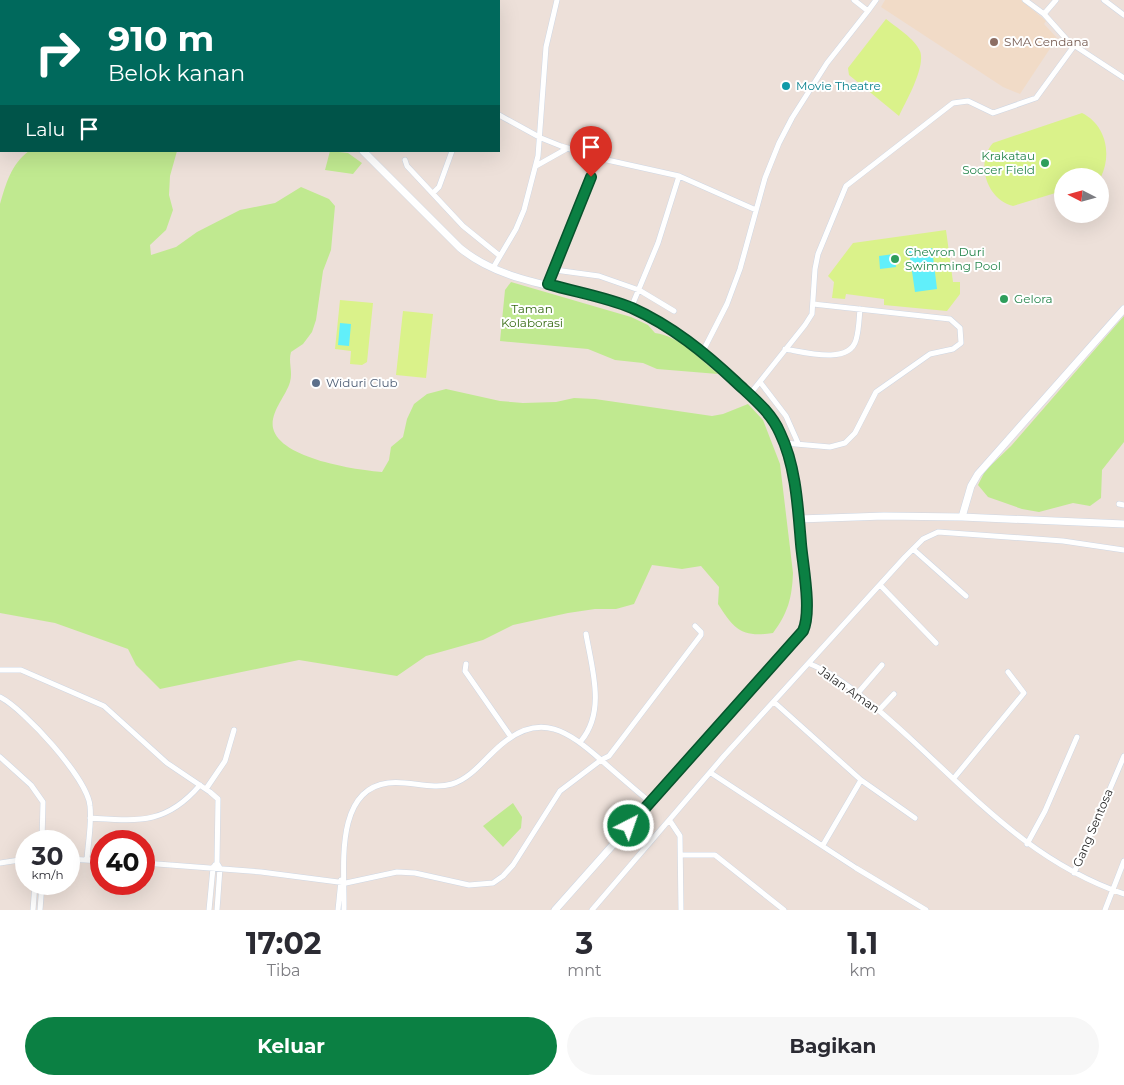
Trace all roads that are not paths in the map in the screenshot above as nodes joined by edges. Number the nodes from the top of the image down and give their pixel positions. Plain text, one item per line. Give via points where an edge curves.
1 (557, 0) edge
2 (854, 0) edge
3 (876, 0) edge
4 (1025, 0) edge
5 (1056, 0) edge
6 (1104, 0) edge
7 (868, 11) junction
8 (1044, 14) junction
9 (1124, 15) edge
10 (1074, 46) junction
11 (1124, 78) edge
12 (500, 116) edge
13 (541, 138) junction
14 (568, 148) junction
15 (452, 152) edge
16 (367, 153) edge
17 (598, 158) junction
18 (405, 160) dead end
19 (536, 166) junction
20 (679, 176) junction
21 (433, 193) junction
22 (756, 210) junction
23 (500, 256) junction
24 (493, 268) junction
25 (556, 270) junction
26 (548, 284) junction
27 (639, 290) junction
28 (813, 304) junction
29 (631, 308) junction
30 (860, 309) junction
31 (1124, 309) edge
32 (674, 310) dead end
33 (785, 349) junction
34 (703, 351) junction
35 (760, 382) junction
36 (750, 394) junction
37 (784, 443) junction
38 (798, 443) junction
39 (962, 517) junction
40 (799, 519) junction
41 (1124, 524) edge
42 (913, 548) junction
43 (1124, 550) edge
44 (880, 585) junction
45 (966, 596) dead end
46 (696, 626) dead end
47 (586, 634) dead end
48 (936, 643) dead end
49 (466, 664) dead end
50 (810, 664) junction
51 (882, 665) dead end
52 (0, 670) edge
53 (1008, 672) dead end
54 (857, 694) junction
55 (894, 694) dead end
56 (0, 697) edge
57 (774, 702) junction
58 (879, 710) junction
59 (234, 730) dead end
60 (511, 737) junction
61 (1077, 737) dead end
62 (581, 741) junction
63 (1124, 756) edge
64 (0, 757) edge
65 (601, 760) junction
66 (711, 773) junction
67 (954, 778) junction
68 (861, 780) junction
69 (200, 785) junction
70 (206, 789) junction
71 (650, 802) junction
72 (90, 818) junction
73 (915, 818) dead end
74 (670, 821) junction
75 (42, 830) edge
76 (1027, 844) junction
77 (823, 845) junction
78 (680, 855) junction
79 (80, 860) edge
80 (87, 860) junction
81 (90, 860) edge
82 (15, 861) edge
83 (1124, 861) edge
84 (0, 863) edge
85 (155, 863) edge
86 (216, 866) junction
87 (1074, 872) junction
88 (343, 882) junction
89 (1113, 889) junction
90 (1124, 894) edge
91 (34, 895) edge
92 (41, 895) edge
93 (33, 910) edge
94 (40, 910) edge
95 (209, 910) edge
96 (216, 910) edge
97 (338, 910) edge
98 (344, 910) edge
99 (555, 910) edge
100 (592, 910) edge
101 (681, 910) edge
102 (784, 910) edge
103 (926, 910) edge
104 (1105, 910) edge

1 - 13 street via 546,47
2 - 7 street
3 - 7 street
4 - 8 street
5 - 8 street
6 - 9 street
7 - 22 street via 827,63 792,118
8 - 10 street
10 - 11 street
10 - 28 street via 1036,98 993,113 968,101 953,103 846,186 818,254
12 - 13 street
13 - 14 street
13 - 19 street
14 - 17 street
14 - 19 street
15 - 21 street via 439,187
16 - 24 street via 460,248
17 - 20 street
17 - 25 street
18 - 21 street
19 - 23 street via 524,210
20 - 22 street
20 - 27 street
21 - 23 street via 463,226
22 - 34 street via 750,242 727,304
23 - 24 street
24 - 26 street
25 - 26 street
25 - 27 street via 599,276
26 - 29 street
27 - 29 street
27 - 32 street
28 - 30 street
28 - 33 street via 805,326
29 - 34 street
30 - 33 street via 856,341 846,351 832,356
30 - 38 street via 950,319 960,328 962,343 953,349 930,354 876,392 855,433 845,443 830,447
31 - 39 street via 978,474
33 - 35 street
34 - 36 street
35 - 36 street
35 - 38 street via 786,416
36 - 37 street via 774,420
37 - 38 street
37 - 40 street
39 - 40 street
39 - 41 street
40 - 71 street via 806,603 803,631
42 - 43 street via 929,534 938,532 1063,541
42 - 44 street
42 - 45 street
44 - 48 street
44 - 50 street
46 - 65 street via 701,635 633,728 609,756
47 - 62 street via 596,706 591,726
49 - 60 street via 465,672
50 - 54 street, Jalan Aman via 826,671
50 - 57 street, Jalan Aman
51 - 54 street
52 - 69 street via 21,670 104,706 167,763
53 - 67 street via 1024,693
54 - 58 street, Jalan Aman
55 - 58 street
56 - 72 street via 35,725 74,774 88,796
57 - 66 street, Jalan Aman
57 - 68 street
58 - 67 street, Jalan Aman
59 - 70 street via 225,761
60 - 62 street via 522,731 549,728
60 - 88 street via 464,779 452,784 387,783 365,794 352,809 348,820
61 - 76 street
62 - 65 street
63 - 87 street, Gang Sentosa
64 - 75 street via 31,785 43,802
65 - 71 street
65 - 88 street via 560,791 513,866 493,883 469,885 396,872
66 - 74 street, Jalan Aman
66 - 77 street
67 - 76 street, Jalan Aman
68 - 73 street
68 - 77 street
69 - 70 street
69 - 72 street via 160,817 135,821
70 - 86 street via 218,799
71 - 99 street
72 - 80 street
74 - 78 street via 680,836
74 - 100 street, Jalan Aman
76 - 87 street, Jalan Aman
77 - 103 street
78 - 101 street
78 - 102 street via 715,855
79 - 80 street
80 - 81 street
82 - 84 street
83 - 89 street
85 - 86 street
86 - 88 street
86 - 95 street
86 - 96 street
87 - 89 street, Jalan Aman
88 - 97 street
88 - 98 street
89 - 90 street, Jalan Aman
89 - 104 street
91 - 93 street
92 - 94 street

